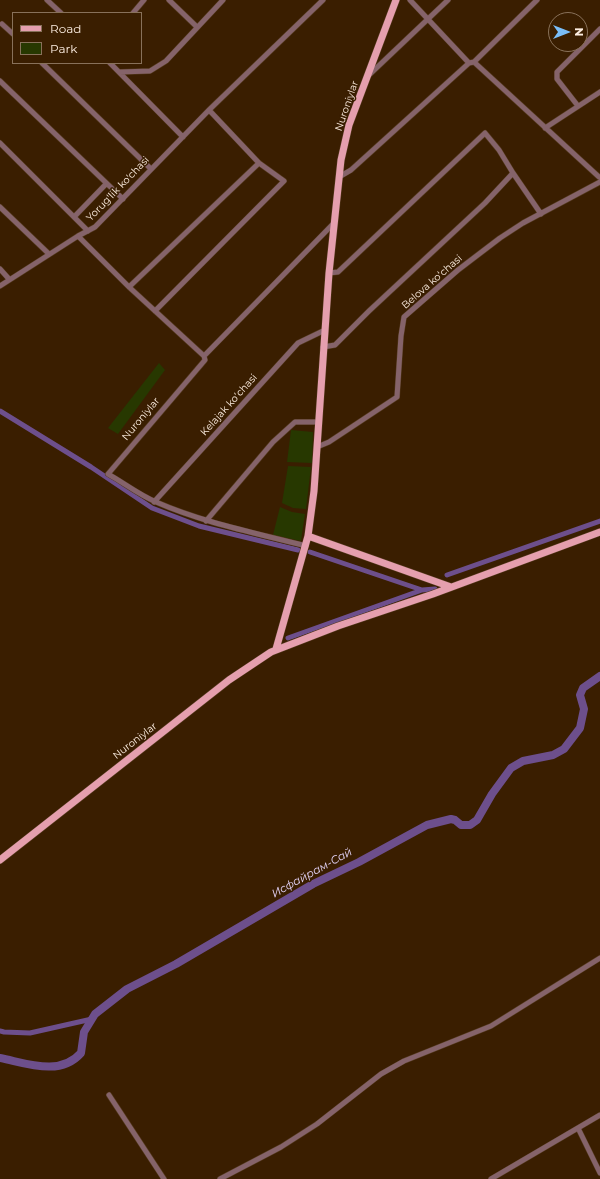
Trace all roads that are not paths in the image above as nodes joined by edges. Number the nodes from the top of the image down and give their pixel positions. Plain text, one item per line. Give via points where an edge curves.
1 (47, 0) edge
2 (145, 0) edge
3 (169, 0) edge
4 (223, 0) edge
5 (323, 0) edge
6 (396, 0) edge
7 (410, 0) edge
8 (448, 0) edge
9 (537, 0) edge
10 (59, 11) edge
11 (135, 12) edge
12 (429, 18) junction
13 (2, 24) dead end
14 (197, 27) junction
15 (600, 29) edge
16 (12, 33) edge
17 (472, 62) junction
18 (43, 64) edge
19 (111, 64) edge
20 (120, 72) junction
21 (368, 76) junction
22 (0, 81) edge
23 (600, 92) edge
24 (578, 106) junction
25 (209, 110) junction
26 (545, 128) junction
27 (183, 137) junction
28 (0, 143) edge
29 (259, 163) junction
30 (151, 168) junction
31 (514, 173) junction
32 (339, 177) junction
33 (600, 177) edge
34 (600, 182) edge
35 (106, 184) junction
36 (123, 199) junction
37 (0, 207) edge
38 (541, 214) junction
39 (74, 217) junction
40 (334, 223) junction
41 (88, 232) junction
42 (78, 236) junction
43 (49, 254) junction
44 (0, 269) edge
45 (329, 273) junction
46 (9, 279) junction
47 (0, 286) edge
48 (129, 287) junction
49 (155, 311) junction
50 (325, 330) junction
51 (323, 347) junction
52 (204, 356) junction
53 (318, 422) junction
54 (317, 447) junction
55 (154, 502) junction
56 (206, 521) junction
57 (600, 532) edge
58 (308, 536) junction
59 (306, 546) junction
60 (451, 587) junction
61 (276, 649) junction
62 (0, 860) edge
63 (600, 958) edge
64 (109, 1095) dead end
65 (600, 1115) edge
66 (578, 1128) junction
67 (600, 1172) edge
68 (493, 1178) edge
69 (164, 1179) edge
70 (220, 1179) edge

1 - 10 street
2 - 11 street
3 - 14 street
4 - 14 street
5 - 25 street, Yorug'lik ko'chasi
6 - 21 main road, Nuroniylar
7 - 12 street
8 - 12 street
9 - 17 street
12 - 17 street
12 - 21 street
13 - 16 street
14 - 20 street via 166,61 150,71
15 - 24 street via 556,72 557,79
17 - 26 street
17 - 32 street via 351,170
18 - 30 street
19 - 20 street
20 - 27 street
21 - 32 main road, Nuroniylar via 349,125
22 - 35 street
23 - 24 street
24 - 26 street
25 - 27 street, Yorug'lik ko'chasi
25 - 29 street
26 - 33 street
27 - 30 street, Yorug'lik ko'chasi
28 - 39 street
29 - 48 street
29 - 49 street via 284,181
30 - 36 street, Yorug'lik ko'chasi
31 - 38 street
31 - 45 street via 485,133 338,272
31 - 51 street via 335,345
32 - 40 main road, Nuroniylar
34 - 38 street, Belova koʻchasi
35 - 36 street
35 - 39 street
36 - 41 street, Yorug'lik ko'chasi
37 - 43 street
38 - 54 street, Belova koʻchasi via 517,227 458,270 404,317 397,397 329,442
39 - 41 street
40 - 45 main road, Nuroniylar
40 - 52 street, Nuroniylar
41 - 42 street, Yorug'lik ko'chasi
42 - 43 street, Yorug'lik ko'chasi
42 - 48 street
43 - 46 street, Yorug'lik ko'chasi
44 - 46 street
45 - 50 main road, Nuroniylar
46 - 47 street, Yorug'lik ko'chasi
48 - 49 street
49 - 52 street
50 - 51 main road, Nuroniylar
50 - 55 street, Kelajak koʻchasi via 298,343
51 - 53 main road, Nuroniylar
52 - 55 street, Nuroniylar via 205,360 108,474
53 - 54 main road, Nuroniylar
53 - 56 street via 295,422 274,442
54 - 58 main road, Nuroniylar
55 - 56 street, Nuroniylar
56 - 59 street, Nuroniylar
57 - 60 main road
58 - 59 main road, Nuroniylar
58 - 60 main road
59 - 61 main road, Nuroniylar
60 - 61 main road
61 - 62 main road, Nuroniylar via 229,680
63 - 70 street via 490,1026 404,1061 381,1074 317,1124 281,1147
64 - 69 street
65 - 66 street
66 - 67 street
66 - 68 street

